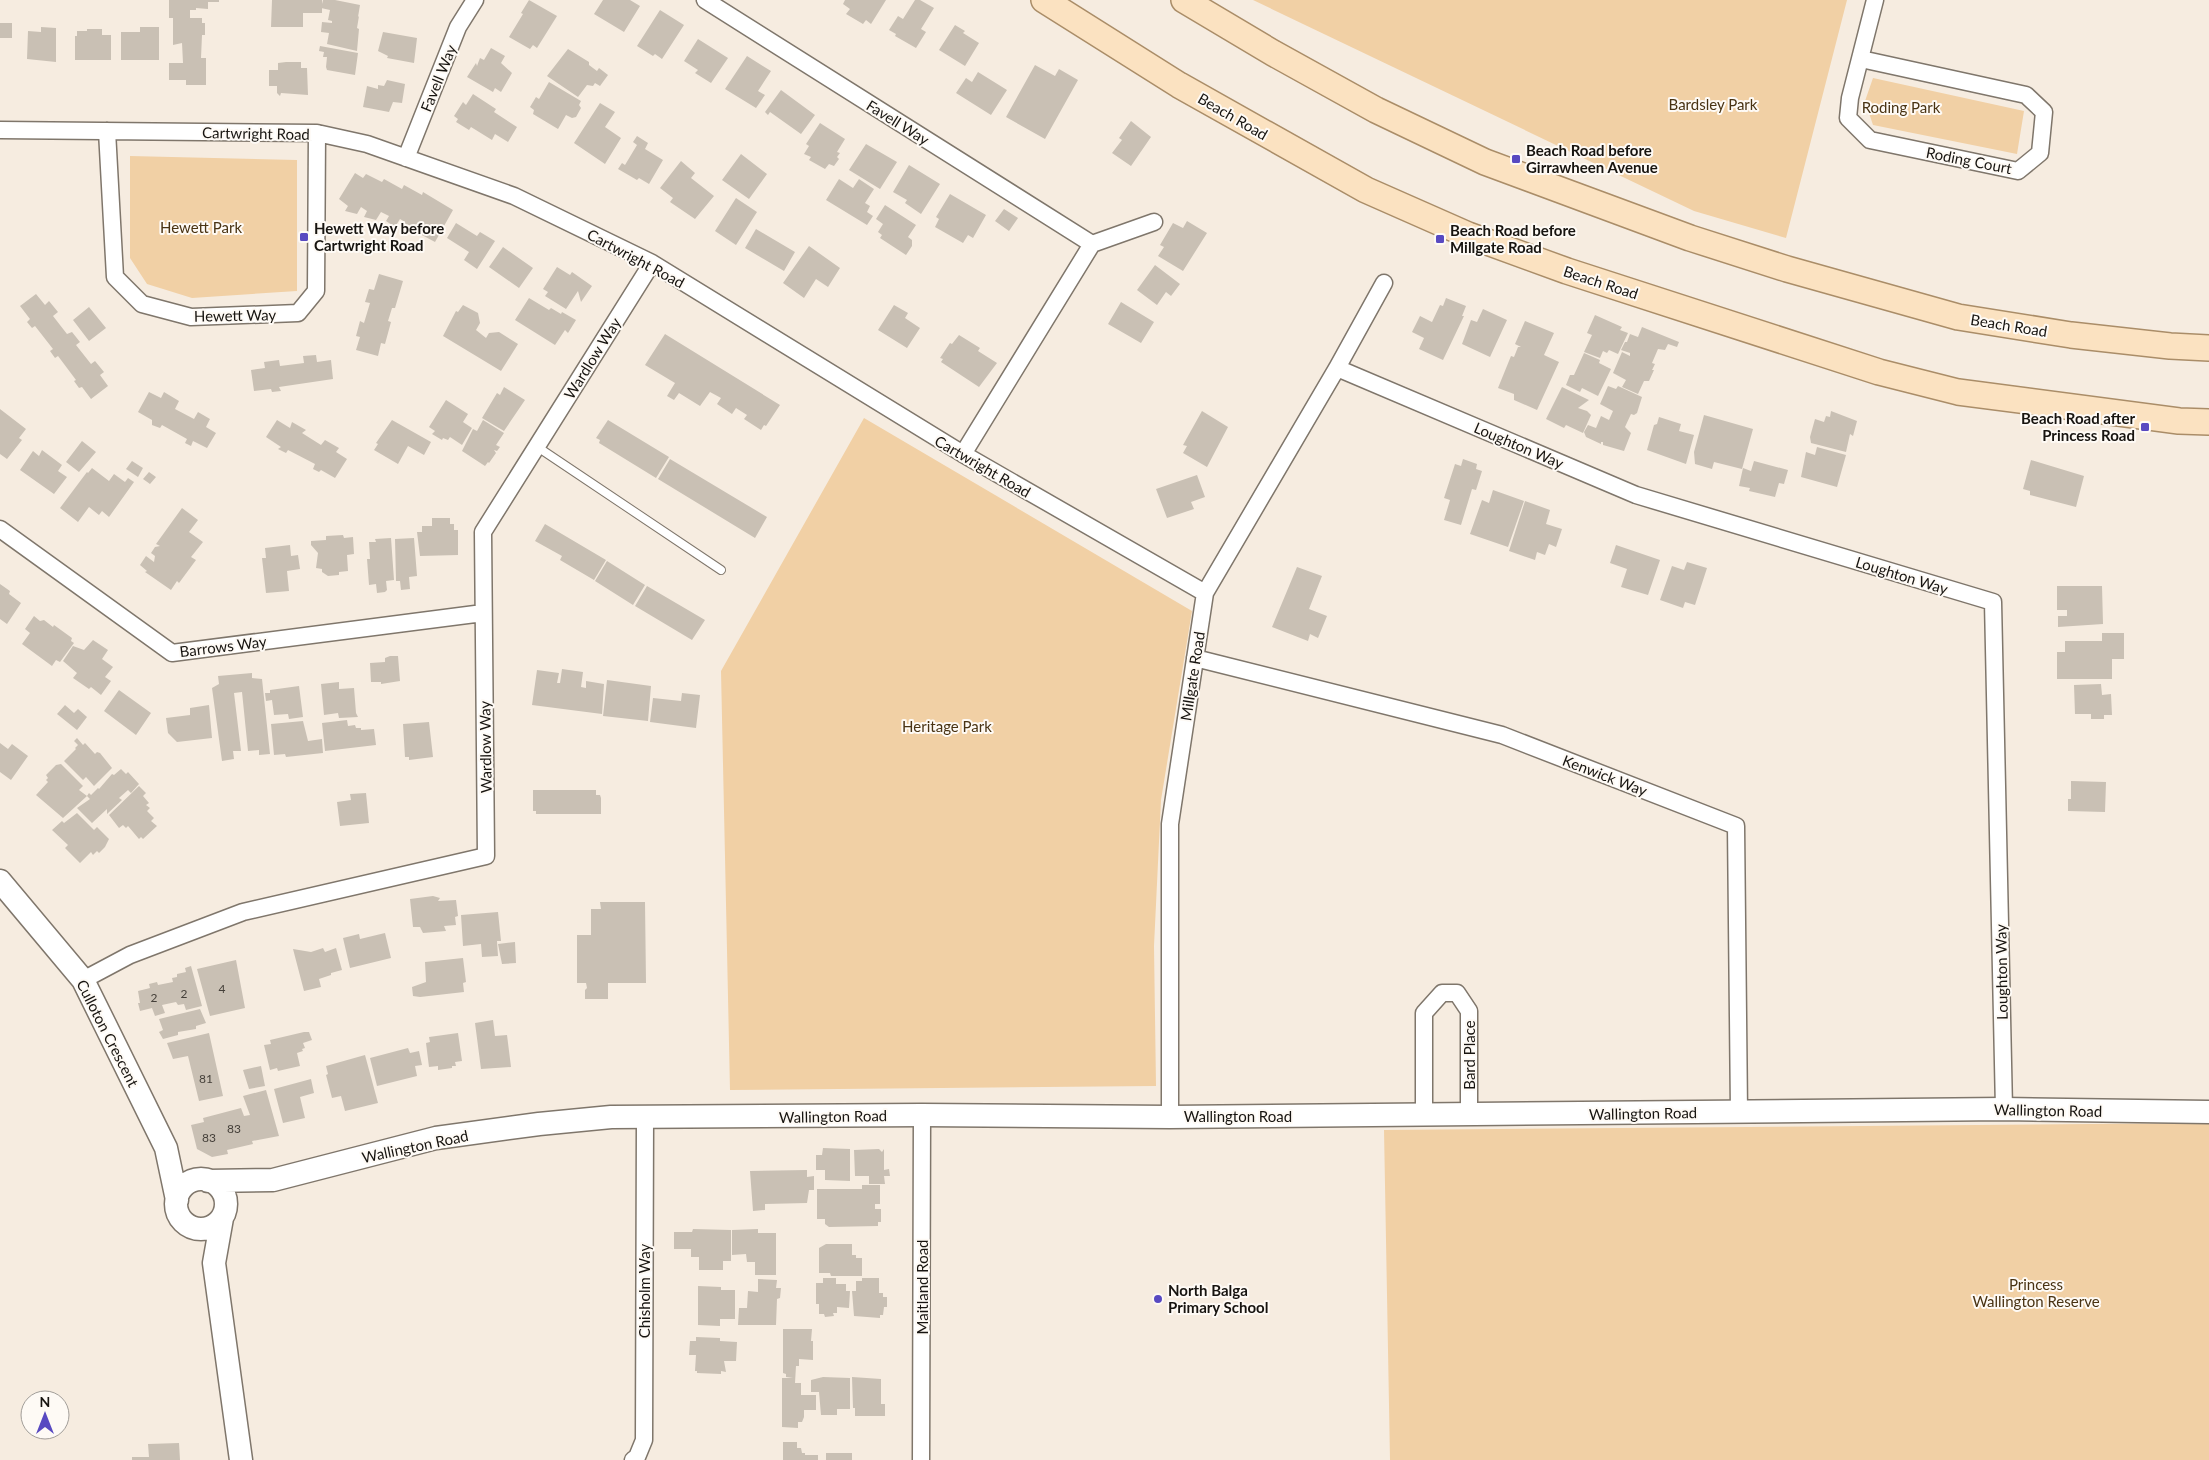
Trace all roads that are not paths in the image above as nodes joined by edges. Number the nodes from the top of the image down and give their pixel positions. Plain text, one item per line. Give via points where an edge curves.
1 (475, 0) edge
2 (705, 0) edge
3 (1044, 0) edge
4 (1184, 0) edge
5 (1875, 0) edge
6 (1861, 59) junction
7 (0, 130) edge
8 (107, 131) junction
9 (317, 133) junction
10 (406, 158) junction
11 (1154, 222) dead end
12 (1092, 244) junction
13 (652, 263) junction
14 (1384, 283) dead end
15 (2209, 348) edge
16 (1337, 368) junction
17 (2209, 422) edge
18 (536, 446) junction
19 (963, 454) junction
20 (0, 529) edge
21 (720, 570) dead end
22 (1205, 593) junction
23 (483, 613) junction
24 (1195, 658) junction
25 (0, 881) edge
26 (83, 980) junction
27 (2004, 1109) junction
28 (1739, 1112) junction
29 (2209, 1112) edge
30 (922, 1114) junction
31 (1468, 1114) junction
32 (1424, 1115) junction
33 (1170, 1117) junction
34 (645, 1118) junction
35 (166, 1148) junction
36 (204, 1180) junction
37 (273, 1180) junction
38 (177, 1200) junction
39 (224, 1214) junction
40 (191, 1227) junction
41 (214, 1264) junction
42 (241, 1460) edge
43 (632, 1460) edge
44 (921, 1460) edge

1 - 10 street, Favell Way via 458,27
2 - 12 street, Favell Way
3 - 17 main road, Beach Road via 1179,85 1366,190 1468,235 1558,268 1879,372 1958,392 2179,421
4 - 15 main road, Beach Road via 1376,110 1485,162 1690,238 1958,317 2071,335
5 - 6 street, Roding Court
6 - 6 street, Roding Court via 2026,95 2044,112 2040,153 2018,171 1870,140 1848,118
7 - 8 street, Cartwright Road
8 - 9 street, Cartwright Road
8 - 9 street, Hewett Way via 115,277 142,304 191,317 298,313 316,291
9 - 10 street, Cartwright Road via 367,144
10 - 13 street, Cartwright Road via 514,196
11 - 12 street
12 - 19 street
13 - 18 street, Wardlow Way
13 - 19 street, Cartwright Road
14 - 16 street, Millgate Road
16 - 22 street, Millgate Road
16 - 27 street, Loughton Way via 1636,495 1993,602
18 - 21 lane
18 - 23 street, Wardlow Way via 483,532
19 - 22 street, Cartwright Road
20 - 23 street, Barrows Way via 172,653
22 - 24 street, Millgate Road
23 - 26 street, Wardlow Way via 486,856 243,912 130,955
24 - 28 street, Kenwick Way via 1502,735 1736,826
24 - 33 street, Millgate Road via 1170,824
25 - 26 street, Culloton Crescent
26 - 35 street, Culloton Crescent
27 - 28 street, Wallington Road
27 - 29 street, Wallington Road
28 - 31 street, Wallington Road
30 - 33 street, Wallington Road
30 - 34 street, Wallington Road
30 - 44 street, Maitland Road
31 - 32 street, Wallington Road
31 - 32 street, Bard Place via 1468,1011 1457,993 1442,993 1424,1013
32 - 33 street, Wallington Road
34 - 37 street, Wallington Road via 611,1117 436,1138
34 - 43 street, Chisholm Way via 644,1440 637,1457
35 - 36 street, Culloton Crescent
35 - 38 street, Culloton Crescent
36 - 37 street, Wallington Road
36 - 38 street via 185,1186
36 - 39 street, Culloton Crescent via 217,1185 223,1192 226,1201
37 - 39 street, Wallington Road
38 - 40 street, Culloton Crescent via 180,1216
39 - 40 street via 209,1228
39 - 41 street, Culloton Crescent
40 - 41 street, Culloton Crescent
41 - 42 street, Culloton Crescent

